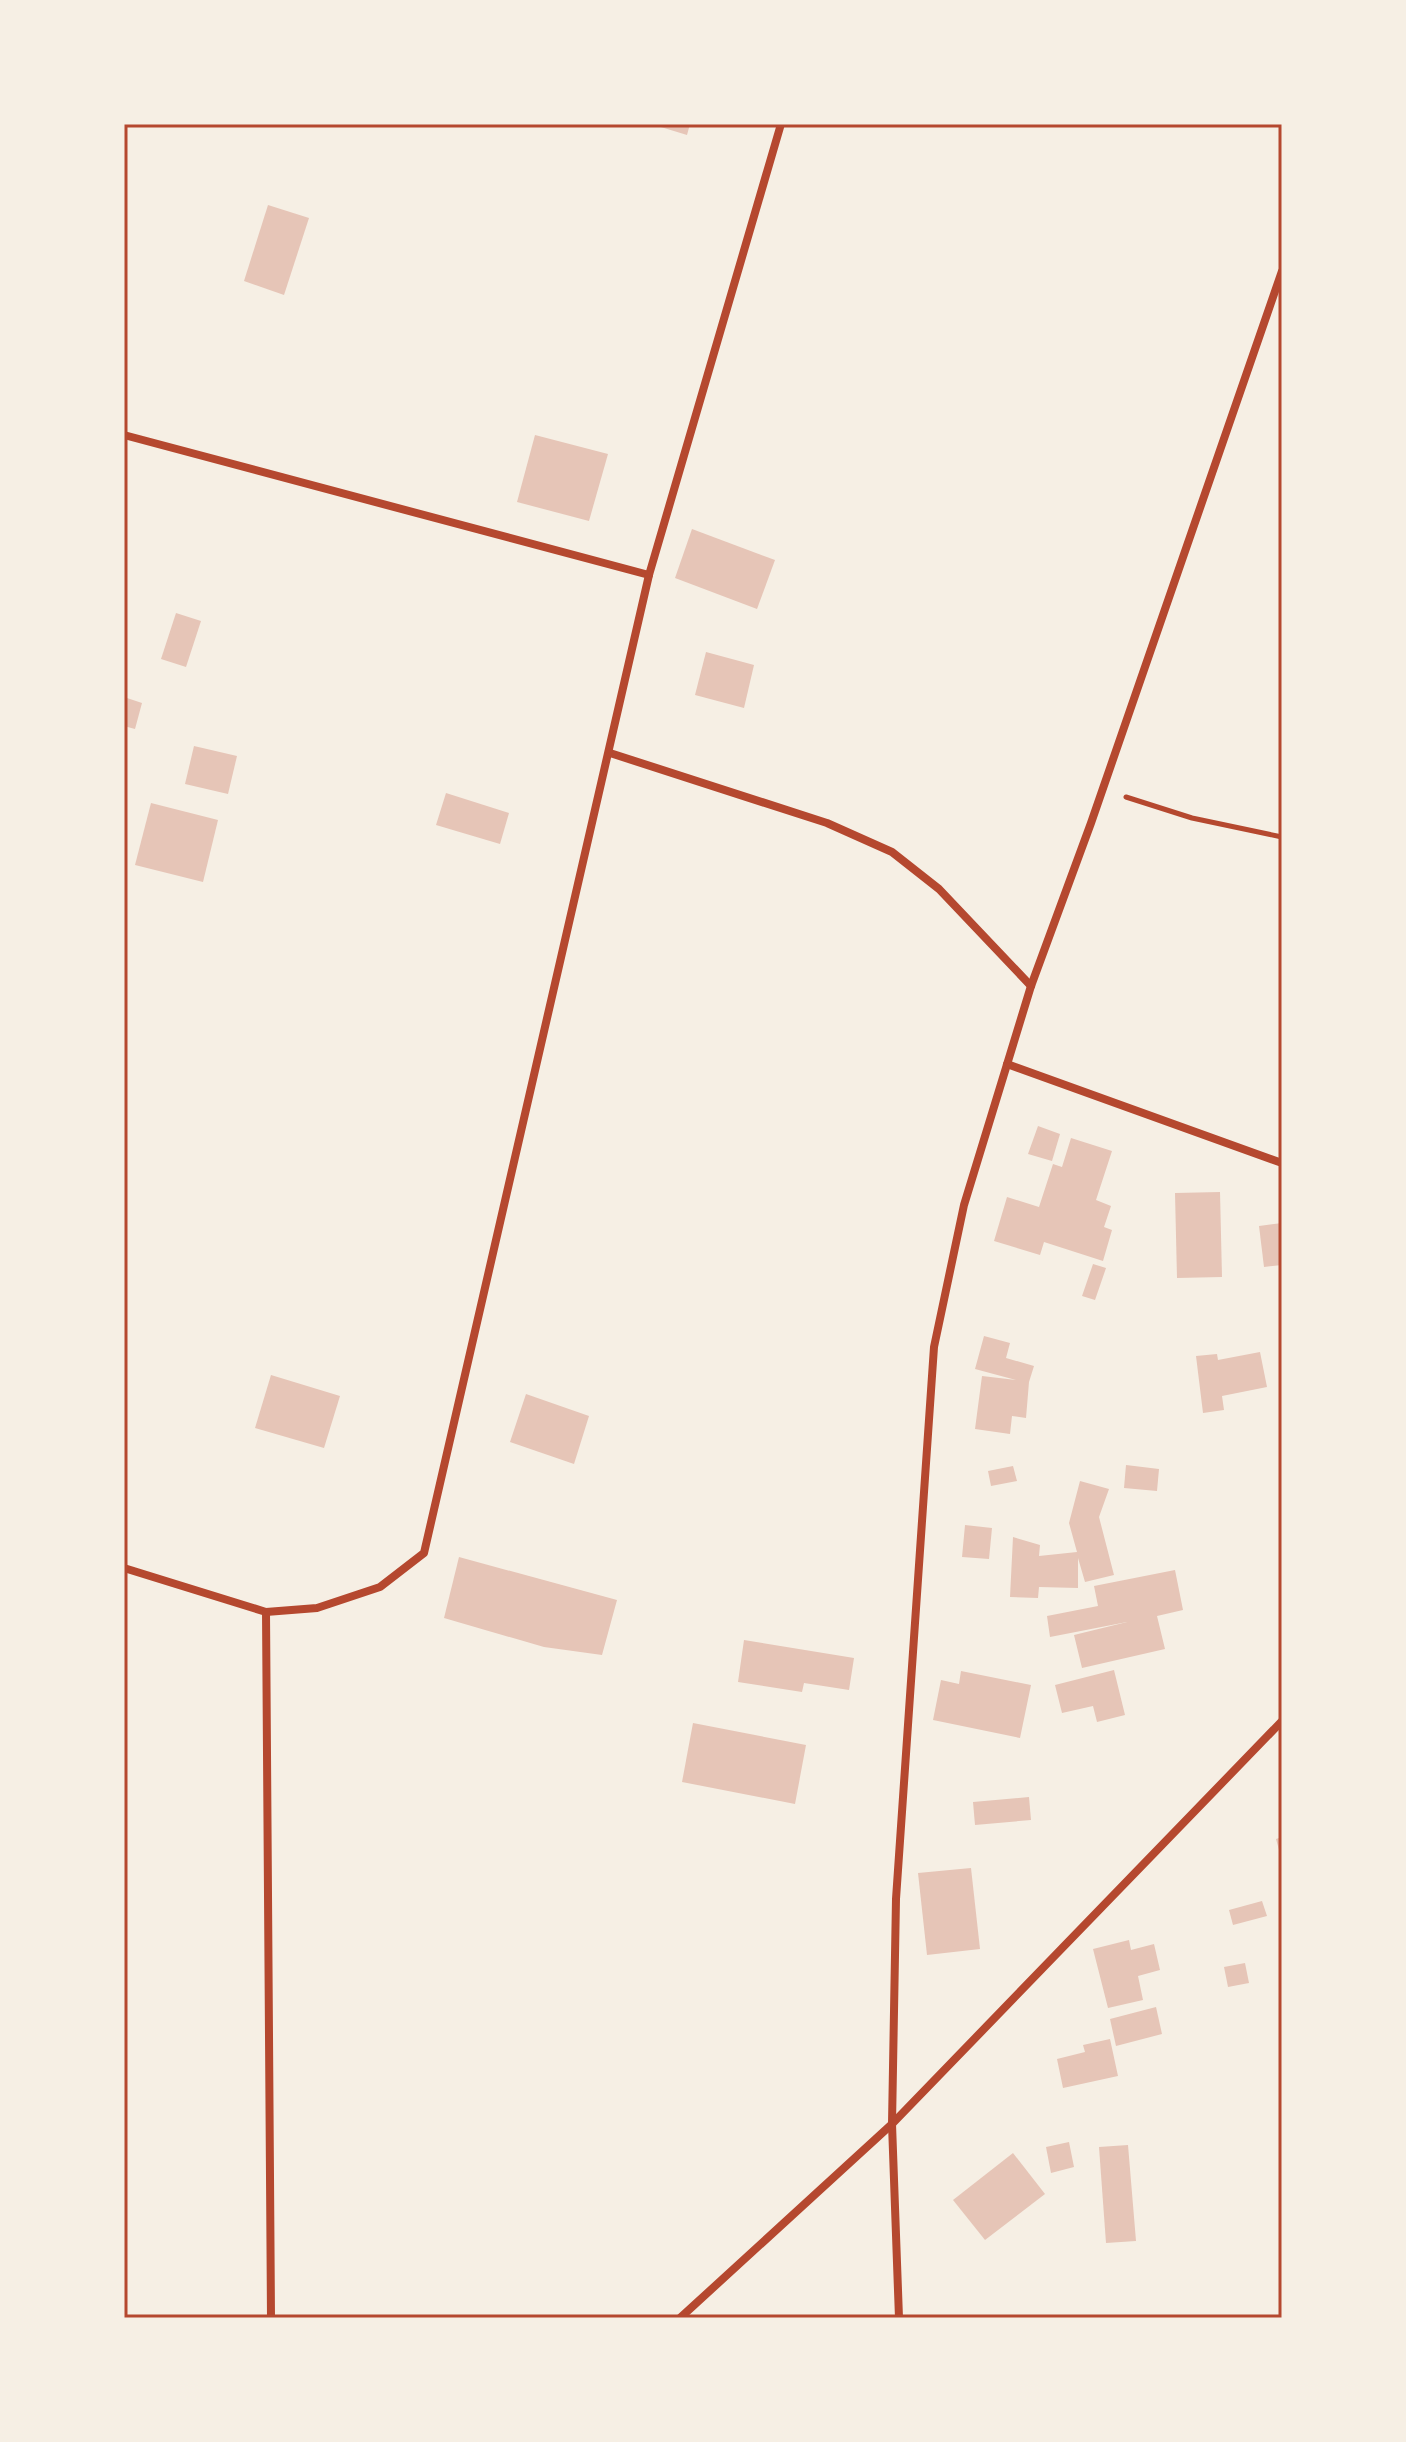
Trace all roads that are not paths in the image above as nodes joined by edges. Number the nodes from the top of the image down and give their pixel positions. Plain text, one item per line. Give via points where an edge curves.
1 (781, 124) edge
2 (1282, 271) edge
3 (124, 435) edge
4 (649, 575) junction
5 (610, 753) junction
6 (1031, 986) junction
7 (1007, 1064) junction
8 (1282, 1163) edge
9 (124, 1568) edge
10 (266, 1612) junction
11 (1282, 1721) edge
12 (892, 2124) junction
13 (271, 2318) edge
14 (680, 2318) edge
15 (899, 2318) edge

1 - 4 street
2 - 6 street
3 - 4 street
4 - 5 street
5 - 6 street via 827,823 892,852 939,889
5 - 10 street via 424,1553 380,1587 317,1608
6 - 7 street
7 - 8 street
7 - 12 street via 964,1205 934,1347 896,1899
9 - 10 street
10 - 13 street
11 - 12 street
12 - 14 street
12 - 15 street

